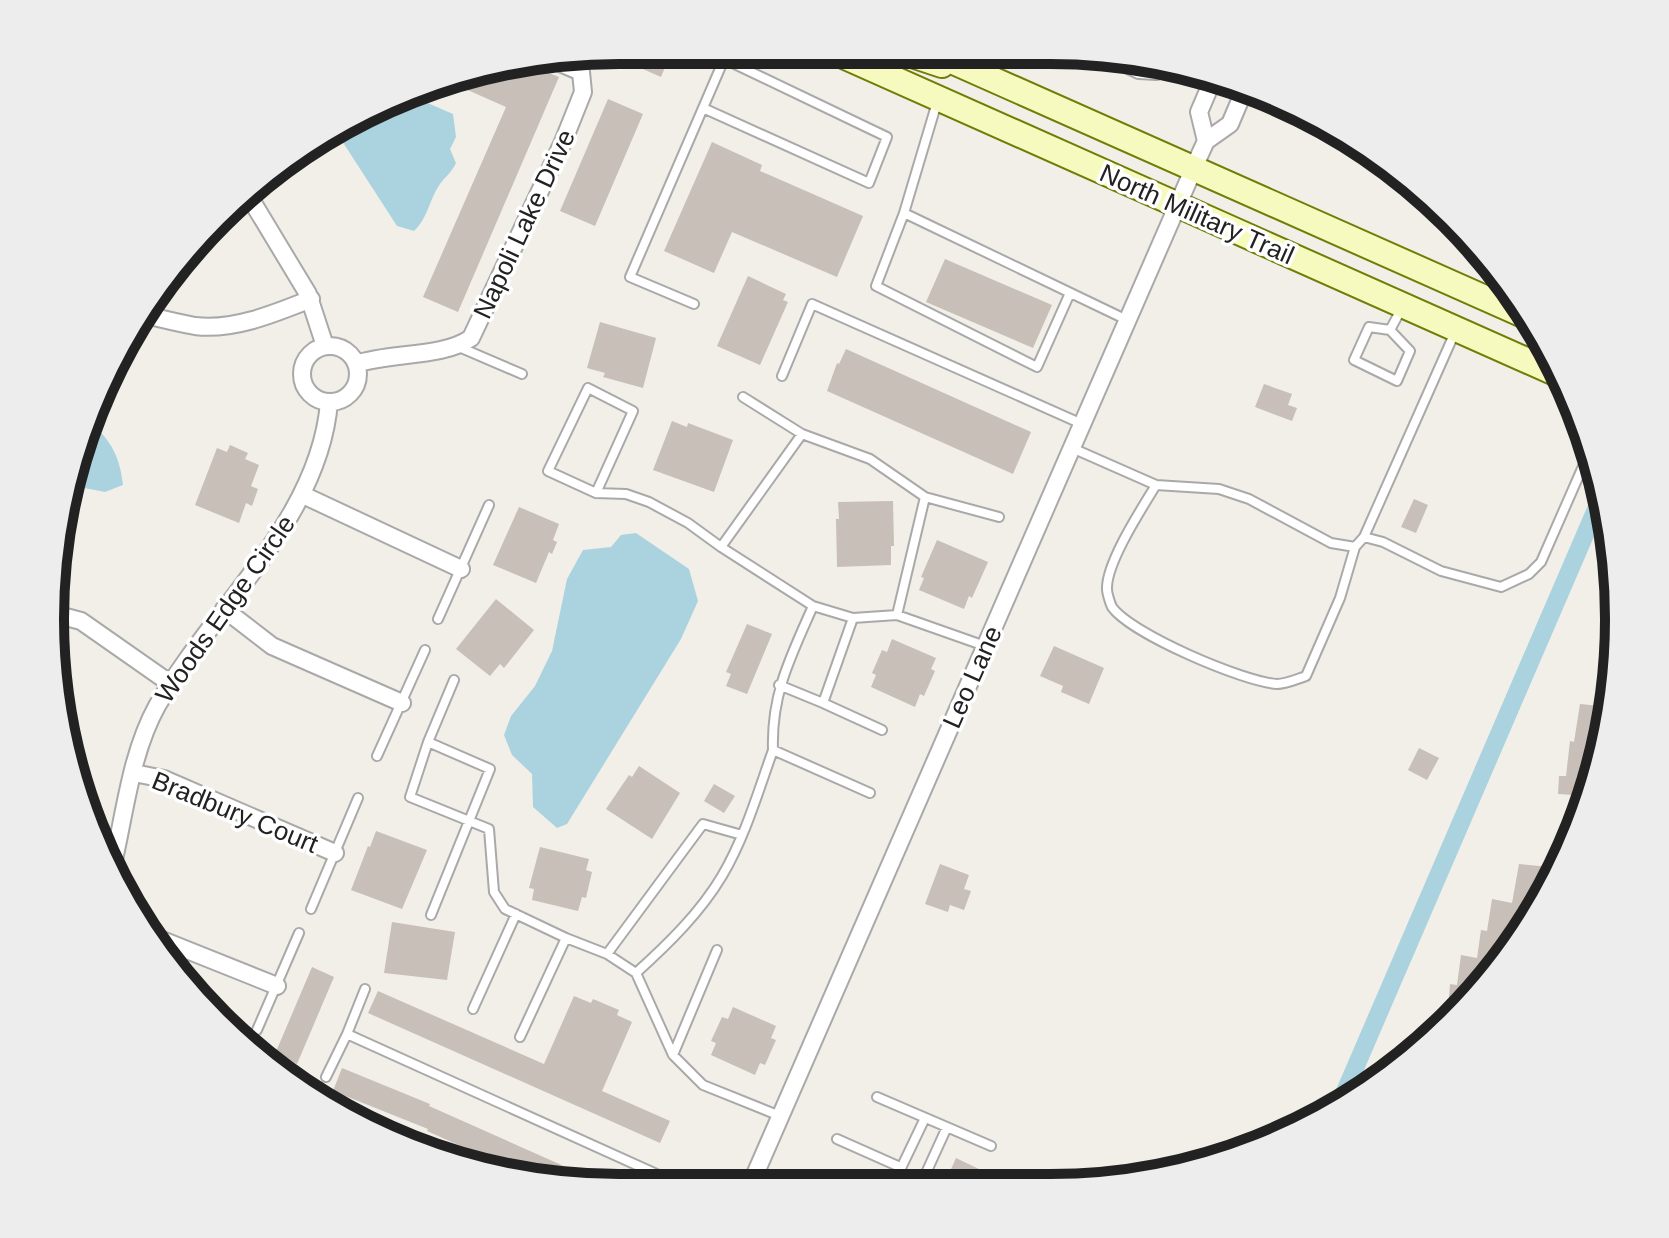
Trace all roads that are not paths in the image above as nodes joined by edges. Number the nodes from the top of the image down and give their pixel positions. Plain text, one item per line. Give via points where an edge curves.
1 (722, 64) edge
2 (744, 64) edge
3 (861, 64) edge
4 (937, 64) edge
5 (959, 64) edge
6 (569, 67) edge
7 (987, 76) junction
8 (1209, 88) edge
9 (938, 98) junction
10 (1241, 98) edge
11 (703, 108) junction
12 (1206, 141) junction
13 (1193, 169) junction
14 (253, 202) edge
15 (1177, 206) junction
16 (904, 213) junction
17 (1070, 293) junction
18 (311, 299) junction
19 (694, 304) dead end
20 (1403, 305) junction
21 (1510, 309) edge
22 (154, 317) edge
23 (1127, 320) junction
24 (1456, 329) junction
25 (1390, 330) junction
26 (325, 346) junction
27 (459, 347) junction
28 (356, 364) junction
29 (1545, 369) edge
30 (522, 374) dead end
31 (782, 376) dead end
32 (743, 397) dead end
33 (329, 402) junction
34 (1082, 424) junction
35 (802, 434) junction
36 (1072, 448) junction
37 (1583, 466) edge
38 (1156, 485) junction
39 (596, 493) junction
40 (303, 495) junction
41 (925, 497) junction
42 (489, 505) dead end
43 (999, 517) dead end
44 (1364, 537) junction
45 (721, 547) junction
46 (1355, 547) junction
47 (461, 569) junction
48 (813, 606) junction
49 (224, 609) junction
50 (897, 615) junction
51 (64, 617) edge
52 (853, 618) junction
53 (438, 619) dead end
54 (985, 646) junction
55 (425, 650) dead end
56 (454, 680) dead end
57 (171, 684) junction
58 (779, 685) junction
59 (402, 703) junction
60 (823, 703) junction
61 (882, 730) dead end
62 (428, 742) junction
63 (773, 750) junction
64 (377, 756) dead end
65 (134, 773) junction
66 (870, 793) dead end
67 (358, 798) dead end
68 (470, 821) junction
69 (742, 835) junction
70 (116, 852) edge
71 (335, 853) junction
72 (311, 909) dead end
73 (516, 914) junction
74 (431, 915) dead end
75 (299, 933) dead end
76 (566, 938) junction
77 (169, 943) edge
78 (717, 950) dead end
79 (607, 954) junction
80 (636, 973) junction
81 (277, 986) junction
82 (365, 989) dead end
83 (473, 1009) dead end
84 (257, 1030) dead end
85 (347, 1034) junction
86 (520, 1037) dead end
87 (673, 1055) junction
88 (326, 1077) dead end
89 (877, 1097) dead end
90 (780, 1116) junction
91 (925, 1118) junction
92 (947, 1127) junction
93 (837, 1139) dead end
94 (991, 1146) dead end
95 (900, 1167) junction
96 (656, 1174) edge
97 (756, 1174) edge
98 (897, 1174) edge
99 (926, 1174) edge

1 - 11 lane
2 - 11 lane via 887,137 869,183
3 - 9 main road, North Military Trail
4 - 7 main road
5 - 7 main road, North Military Trail
6 - 27 street, Napoli Lake Drive via 581,72 583,92 478,324
7 - 13 main road, North Military Trail
8 - 12 street via 1199,112
9 - 15 main road, North Military Trail
9 - 16 lane
10 - 12 street via 1230,124
11 - 19 lane via 630,277
12 - 13 street, Leo Lane
13 - 15 street, Leo Lane
13 - 21 main road, North Military Trail
14 - 18 street
15 - 20 main road, North Military Trail
15 - 23 street, Leo Lane
16 - 17 lane
16 - 17 lane via 876,286 1037,367
17 - 23 lane
18 - 22 street via 222,326
18 - 26 street
20 - 24 main road, North Military Trail
20 - 25 lane
23 - 34 street, Leo Lane
24 - 29 main road, North Military Trail
24 - 44 lane
25 - 25 lane via 1369,327 1354,360 1397,381 1410,351
26 - 28 street via 347,352
26 - 33 street via 305,360 302,376 313,397
27 - 28 street, Napoli Lake Drive
27 - 30 lane
28 - 33 street via 354,387
31 - 34 lane via 812,304
32 - 35 lane
33 - 40 street, Woods Edge Circle via 323,439
34 - 36 street, Leo Lane
35 - 41 lane via 870,459
35 - 45 lane
36 - 38 lane
36 - 54 street, Leo Lane
37 - 44 lane via 1541,562 1501,587 1441,571
38 - 46 lane via 1219,489 1249,499 1331,543
38 - 46 lane via 1122,543 1107,588 1112,606 1185,654 1252,678 1278,684 1306,676 1340,598
39 - 39 lane via 548,471 588,388 633,411
39 - 45 lane via 626,494 649,502
40 - 47 street
40 - 49 street, Woods Edge Circle
41 - 43 lane
41 - 50 lane
42 - 47 lane
44 - 46 lane
45 - 48 lane
47 - 53 lane
48 - 52 lane
48 - 58 lane
49 - 57 street, Woods Edge Circle
49 - 59 street via 272,646
50 - 52 lane
50 - 54 lane
51 - 57 street via 81,621
52 - 60 lane
54 - 90 street, Leo Lane
55 - 59 lane
56 - 62 lane
57 - 65 street, Woods Edge Circle via 144,736
58 - 60 lane
58 - 63 lane
59 - 64 lane
60 - 61 lane
62 - 68 lane via 410,797
62 - 68 lane via 490,769
63 - 66 lane
63 - 69 lane
65 - 70 street, Woods Edge Circle
65 - 71 street, Bradbury Court via 164,779
67 - 71 lane
68 - 73 lane via 489,829 494,892 505,909
68 - 74 lane
69 - 79 lane via 703,824
69 - 80 lane via 703,902 674,939
71 - 72 lane
73 - 76 lane
73 - 83 lane
75 - 81 lane
76 - 79 lane
76 - 86 lane
77 - 81 street
78 - 87 lane
79 - 80 lane
80 - 87 lane
81 - 84 lane
82 - 85 lane
85 - 88 lane
85 - 96 lane
87 - 90 lane via 703,1085
89 - 91 lane
90 - 97 street, Leo Lane
91 - 92 lane
91 - 95 lane
92 - 94 lane
92 - 99 lane
93 - 95 lane
95 - 98 lane

